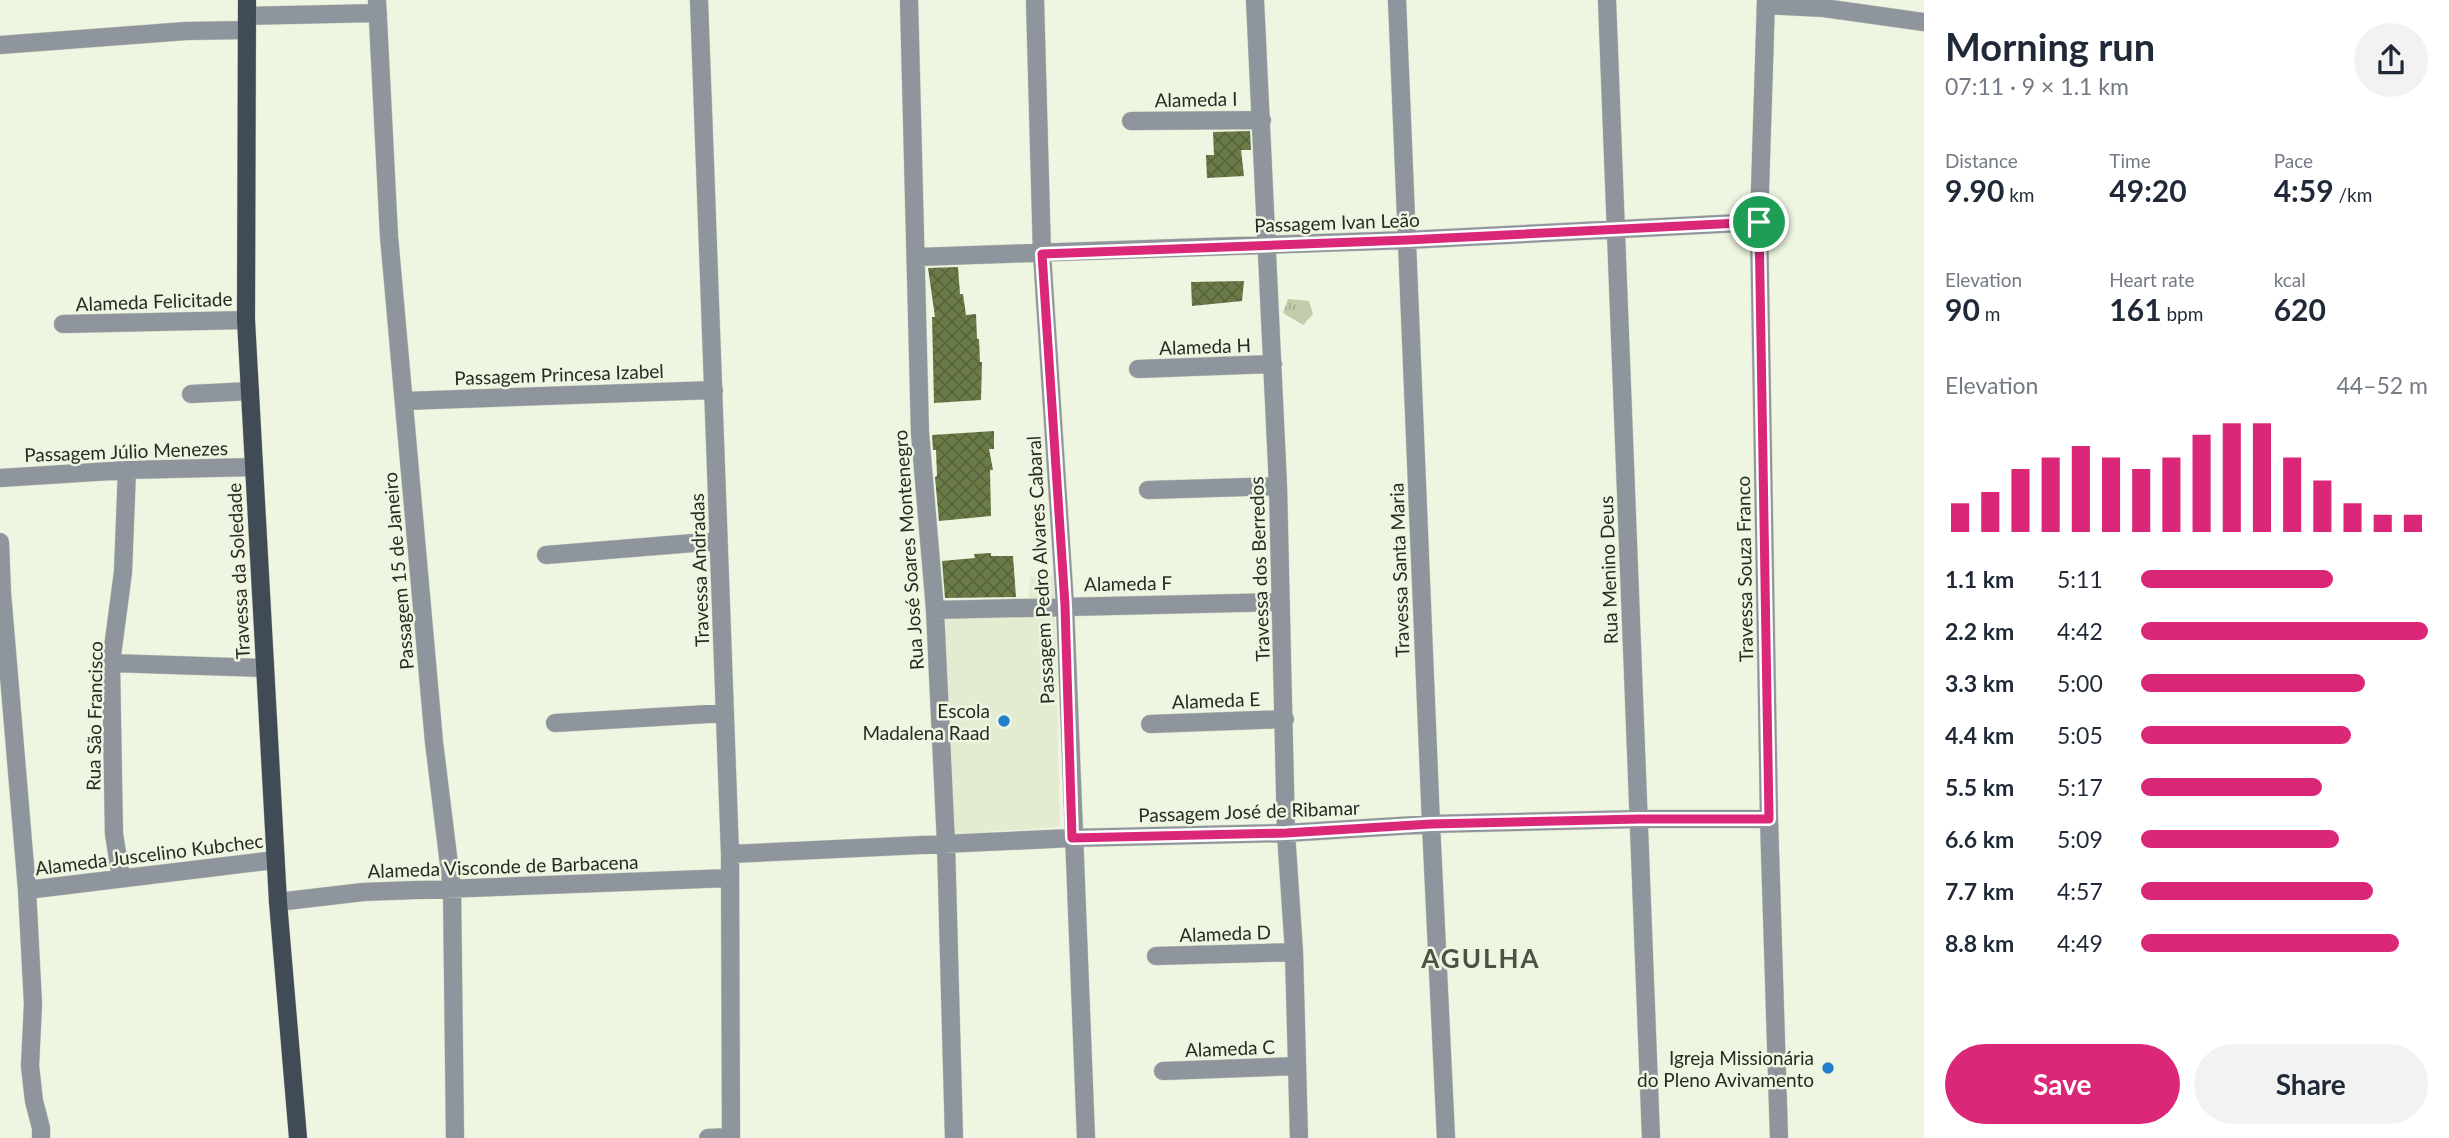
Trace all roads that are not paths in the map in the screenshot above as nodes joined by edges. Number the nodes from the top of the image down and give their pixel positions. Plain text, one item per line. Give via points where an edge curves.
1 (699, 0) edge
2 (909, 0) edge
3 (1035, 0) edge
4 (1255, 0) edge
5 (1397, 0) edge
6 (1607, 0) edge
7 (1766, 2) edge
8 (378, 6) edge
9 (247, 15) edge
10 (1924, 22) edge
11 (0, 44) edge
12 (1262, 120) junction
13 (1131, 121) dead end
14 (1759, 222) junction
15 (1615, 229) junction
16 (1407, 240) junction
17 (1267, 245) junction
18 (1042, 254) junction
19 (917, 257) junction
20 (246, 320) junction
21 (63, 324) dead end
22 (1273, 364) junction
23 (1139, 369) dead end
24 (713, 390) junction
25 (250, 391) junction
26 (191, 394) dead end
27 (405, 401) junction
28 (254, 467) junction
29 (127, 470) junction
30 (0, 478) edge
31 (1278, 486) junction
32 (1148, 490) dead end
33 (718, 541) junction
34 (0, 542) edge
35 (545, 555) dead end
36 (1, 593) edge
37 (1281, 602) junction
38 (1065, 605) junction
39 (934, 610) junction
40 (111, 663) junction
41 (265, 668) junction
42 (725, 713) junction
43 (1285, 719) junction
44 (555, 723) dead end
45 (1150, 724) dead end
46 (1639, 819) junction
47 (1769, 819) junction
48 (1431, 824) junction
49 (1286, 833) junction
50 (1072, 838) junction
51 (946, 844) junction
52 (730, 854) junction
53 (275, 860) junction
54 (121, 878) junction
55 (730, 878) junction
56 (452, 889) junction
57 (27, 890) junction
58 (278, 902) junction
59 (1294, 952) junction
60 (1156, 956) dead end
61 (1297, 1066) junction
62 (1163, 1072) dead end
63 (731, 1137) edge
64 (41, 1138) edge
65 (298, 1138) edge
66 (455, 1138) edge
67 (708, 1138) edge
68 (954, 1138) edge
69 (1086, 1138) edge
70 (1299, 1138) edge
71 (1446, 1138) edge
72 (1651, 1138) edge
73 (1779, 1138) edge

1 - 24 street, Travessa Andradas
2 - 19 street, Rua José Soares Montenegro
3 - 18 street, Passagem Pedro Alvares Cabaral
4 - 12 street, Travessa dos Berredos
5 - 16 street, Travessa Santa Maria
6 - 15 street, Rua Menino Deus
7 - 10 street
7 - 14 street, Travessa Souza Franco
8 - 9 street
8 - 27 street, Passagem 15 de Janeiro via 389,236
9 - 11 street via 173,31
9 - 20 main road, Travessa da Soledade
12 - 13 street, Alameda I
12 - 17 street, Travessa dos Berredos
14 - 15 street, Passagem Ivan Leão
14 - 47 street, Travessa Souza Franco
15 - 16 street, Passagem Ivan Leão
15 - 46 street, Rua Menino Deus
16 - 17 street, Passagem Ivan Leão
16 - 48 street, Travessa Santa Maria
17 - 18 street, Passagem Ivan Leão
17 - 22 street, Travessa dos Berredos
18 - 19 street, Passagem Ivan Leão
18 - 38 street, Passagem Pedro Alvares Cabaral
19 - 39 street, Rua José Soares Montenegro via 920,433
20 - 21 street, Alameda Felicitade
20 - 25 main road, Travessa da Soledade
22 - 23 street, Alameda H
22 - 31 street, Travessa dos Berredos
24 - 27 street, Passagem Princesa Izabel
24 - 33 street, Travessa Andradas
25 - 26 street
25 - 28 main road, Travessa da Soledade
27 - 56 street, Passagem 15 de Janeiro
28 - 29 street, Passagem Júlio Menezes
28 - 41 main road, Travessa da Soledade
29 - 30 street, Passagem Júlio Menezes
29 - 40 street, Rua São Francisco via 123,572
31 - 32 street
31 - 37 street, Travessa dos Berredos
33 - 35 street
33 - 42 street, Travessa Andradas
34 - 36 street
36 - 57 street
37 - 38 street, Alameda F
37 - 43 street, Travessa dos Berredos
38 - 39 street, Alameda F
38 - 50 street, Passagem Pedro Alvares Cabaral
39 - 51 street, Rua José Soares Montenegro
40 - 41 street
40 - 54 street, Rua São Francisco via 114,834
41 - 53 main road, Travessa da Soledade
42 - 44 street
42 - 52 street, Travessa Andradas
43 - 45 street, Alameda E
43 - 49 street, Travessa dos Berredos
46 - 47 street, Passagem José de Ribamar
46 - 48 street, Passagem José de Ribamar
46 - 72 street, Rua Menino Deus
47 - 73 street, Travessa Souza Franco
48 - 49 street, Passagem José de Ribamar
48 - 71 street, Travessa Santa Maria
49 - 50 street, Passagem José de Ribamar
49 - 59 street, Travessa dos Berredos
50 - 51 street, Passagem José de Ribamar
50 - 69 street, Passagem Pedro Alvares Cabaral
51 - 52 street, Passagem José de Ribamar
51 - 68 street, Rua José Soares Montenegro
52 - 55 street, Travessa Andradas
53 - 54 street, Alameda Juscelino Kubchec
53 - 58 main road, Travessa da Soledade
54 - 57 street, Alameda Juscelino Kubchec
55 - 56 street, Alameda Visconde de Barbacena
55 - 63 street, Travessa Andradas
56 - 58 street, Alameda Visconde de Barbacena via 363,892
56 - 66 street, Passagem 15 de Janeiro
57 - 64 street via 33,1004 30,1066
58 - 65 main road, Travessa da Soledade
59 - 60 street, Alameda D
59 - 61 street, Travessa dos Berredos
61 - 62 street, Alameda C
61 - 70 street, Travessa dos Berredos
63 - 67 street

